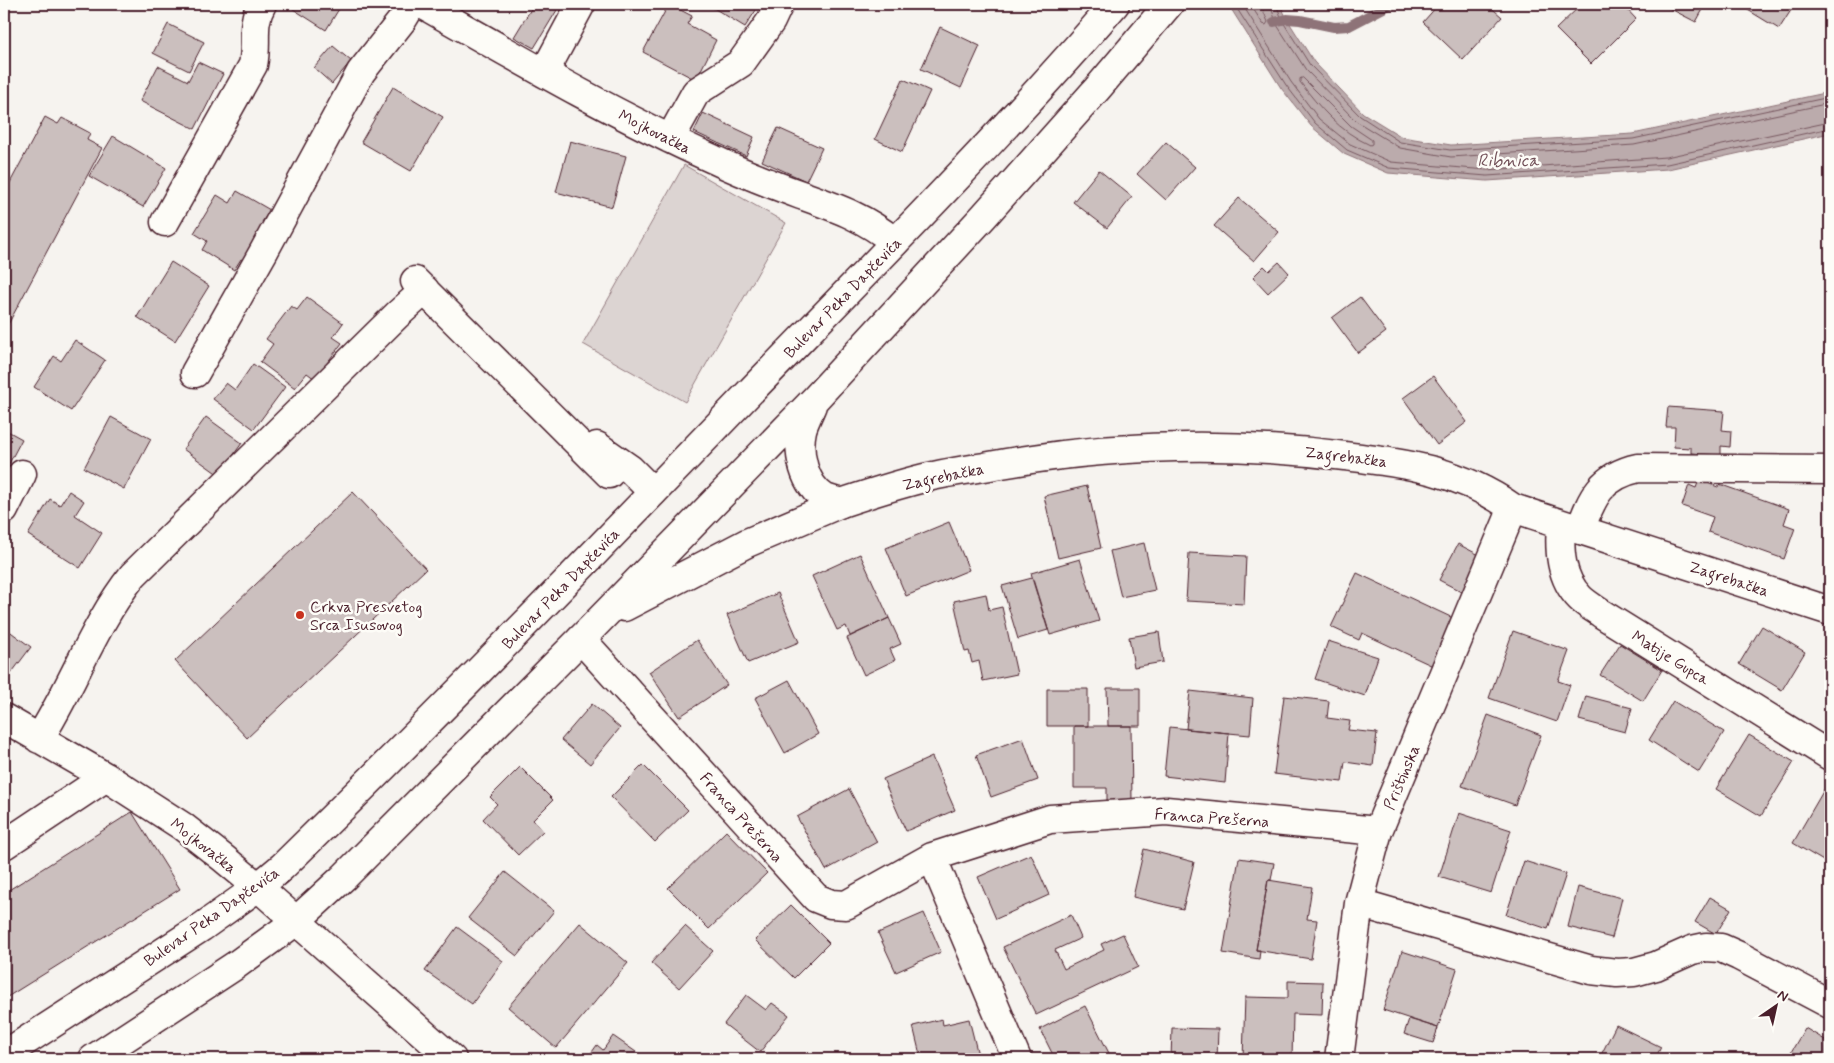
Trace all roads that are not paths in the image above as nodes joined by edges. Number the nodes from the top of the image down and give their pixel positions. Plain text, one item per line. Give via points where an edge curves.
1 (262, 4) edge
2 (412, 4) edge
3 (422, 4) edge
4 (581, 4) edge
5 (780, 4) edge
6 (1115, 4) edge
7 (1169, 4) edge
8 (544, 73) junction
9 (670, 139) junction
10 (165, 222) dead end
11 (895, 242) junction
12 (196, 373) dead end
13 (815, 399) junction
14 (564, 429) junction
15 (1830, 470) edge
16 (22, 474) dead end
17 (609, 474) dead end
18 (653, 492) junction
19 (841, 503) junction
20 (1513, 508) junction
21 (4, 510) edge
22 (1571, 527) junction
23 (1830, 611) edge
24 (590, 630) junction
25 (4, 718) edge
26 (39, 739) junction
27 (1830, 756) edge
28 (106, 778) junction
29 (1378, 831) junction
30 (4, 845) edge
31 (932, 857) junction
32 (258, 887) junction
33 (1359, 903) junction
34 (295, 922) junction
35 (1830, 1004) edge
36 (4, 1055) edge
37 (93, 1059) edge
38 (452, 1059) edge
39 (1016, 1059) edge
40 (1339, 1059) edge

1 - 10 street via 254,26 256,50 253,65
2 - 12 street via 361,72
3 - 8 street, Mojkovačka
4 - 8 street
5 - 9 street via 741,63 696,92
6 - 11 street, Bulevar Peka Dapčevića
7 - 13 street via 984,216
8 - 9 street, Mojkovačka
9 - 11 street, Mojkovačka via 759,179 857,216
11 - 18 street, Bulevar Peka Dapčevića
13 - 19 street via 802,430 803,468 812,485 826,498
13 - 24 street
14 - 17 street
14 - 18 street via 603,449
14 - 26 street via 420,285 397,316 133,576 93,636 61,704
15 - 22 street, Matije Gupca via 1638,468 1613,477 1601,487
16 - 21 street
18 - 32 street, Bulevar Peka Dapčevića via 490,660
19 - 20 street, Zagrebačka via 925,478 1028,458 1124,449 1218,447 1297,450 1409,464 1470,483
19 - 24 street, Zagrebačka via 747,542
20 - 22 street, Zagrebačka
20 - 29 street, Prištinska
22 - 23 street, Zagrebačka
22 - 27 street, Matije Gupca via 1560,543 1561,562 1568,582 1580,598
24 - 31 street, Franca Prešerna via 816,898 846,905
24 - 34 street
25 - 26 street, Mojkovačka
26 - 28 street, Mojkovačka
28 - 30 street
28 - 32 street, Mojkovačka via 182,826
29 - 31 street, Franca Prešerna via 1166,811 1050,819
29 - 33 street, Prištinska
31 - 39 street
32 - 34 street, Mojkovačka
32 - 36 street, Bulevar Peka Dapčevića
33 - 35 street via 1591,970 1634,972 1692,950 1720,948
33 - 40 street, Prištinska
34 - 37 street
34 - 38 street, Mojkovačka

